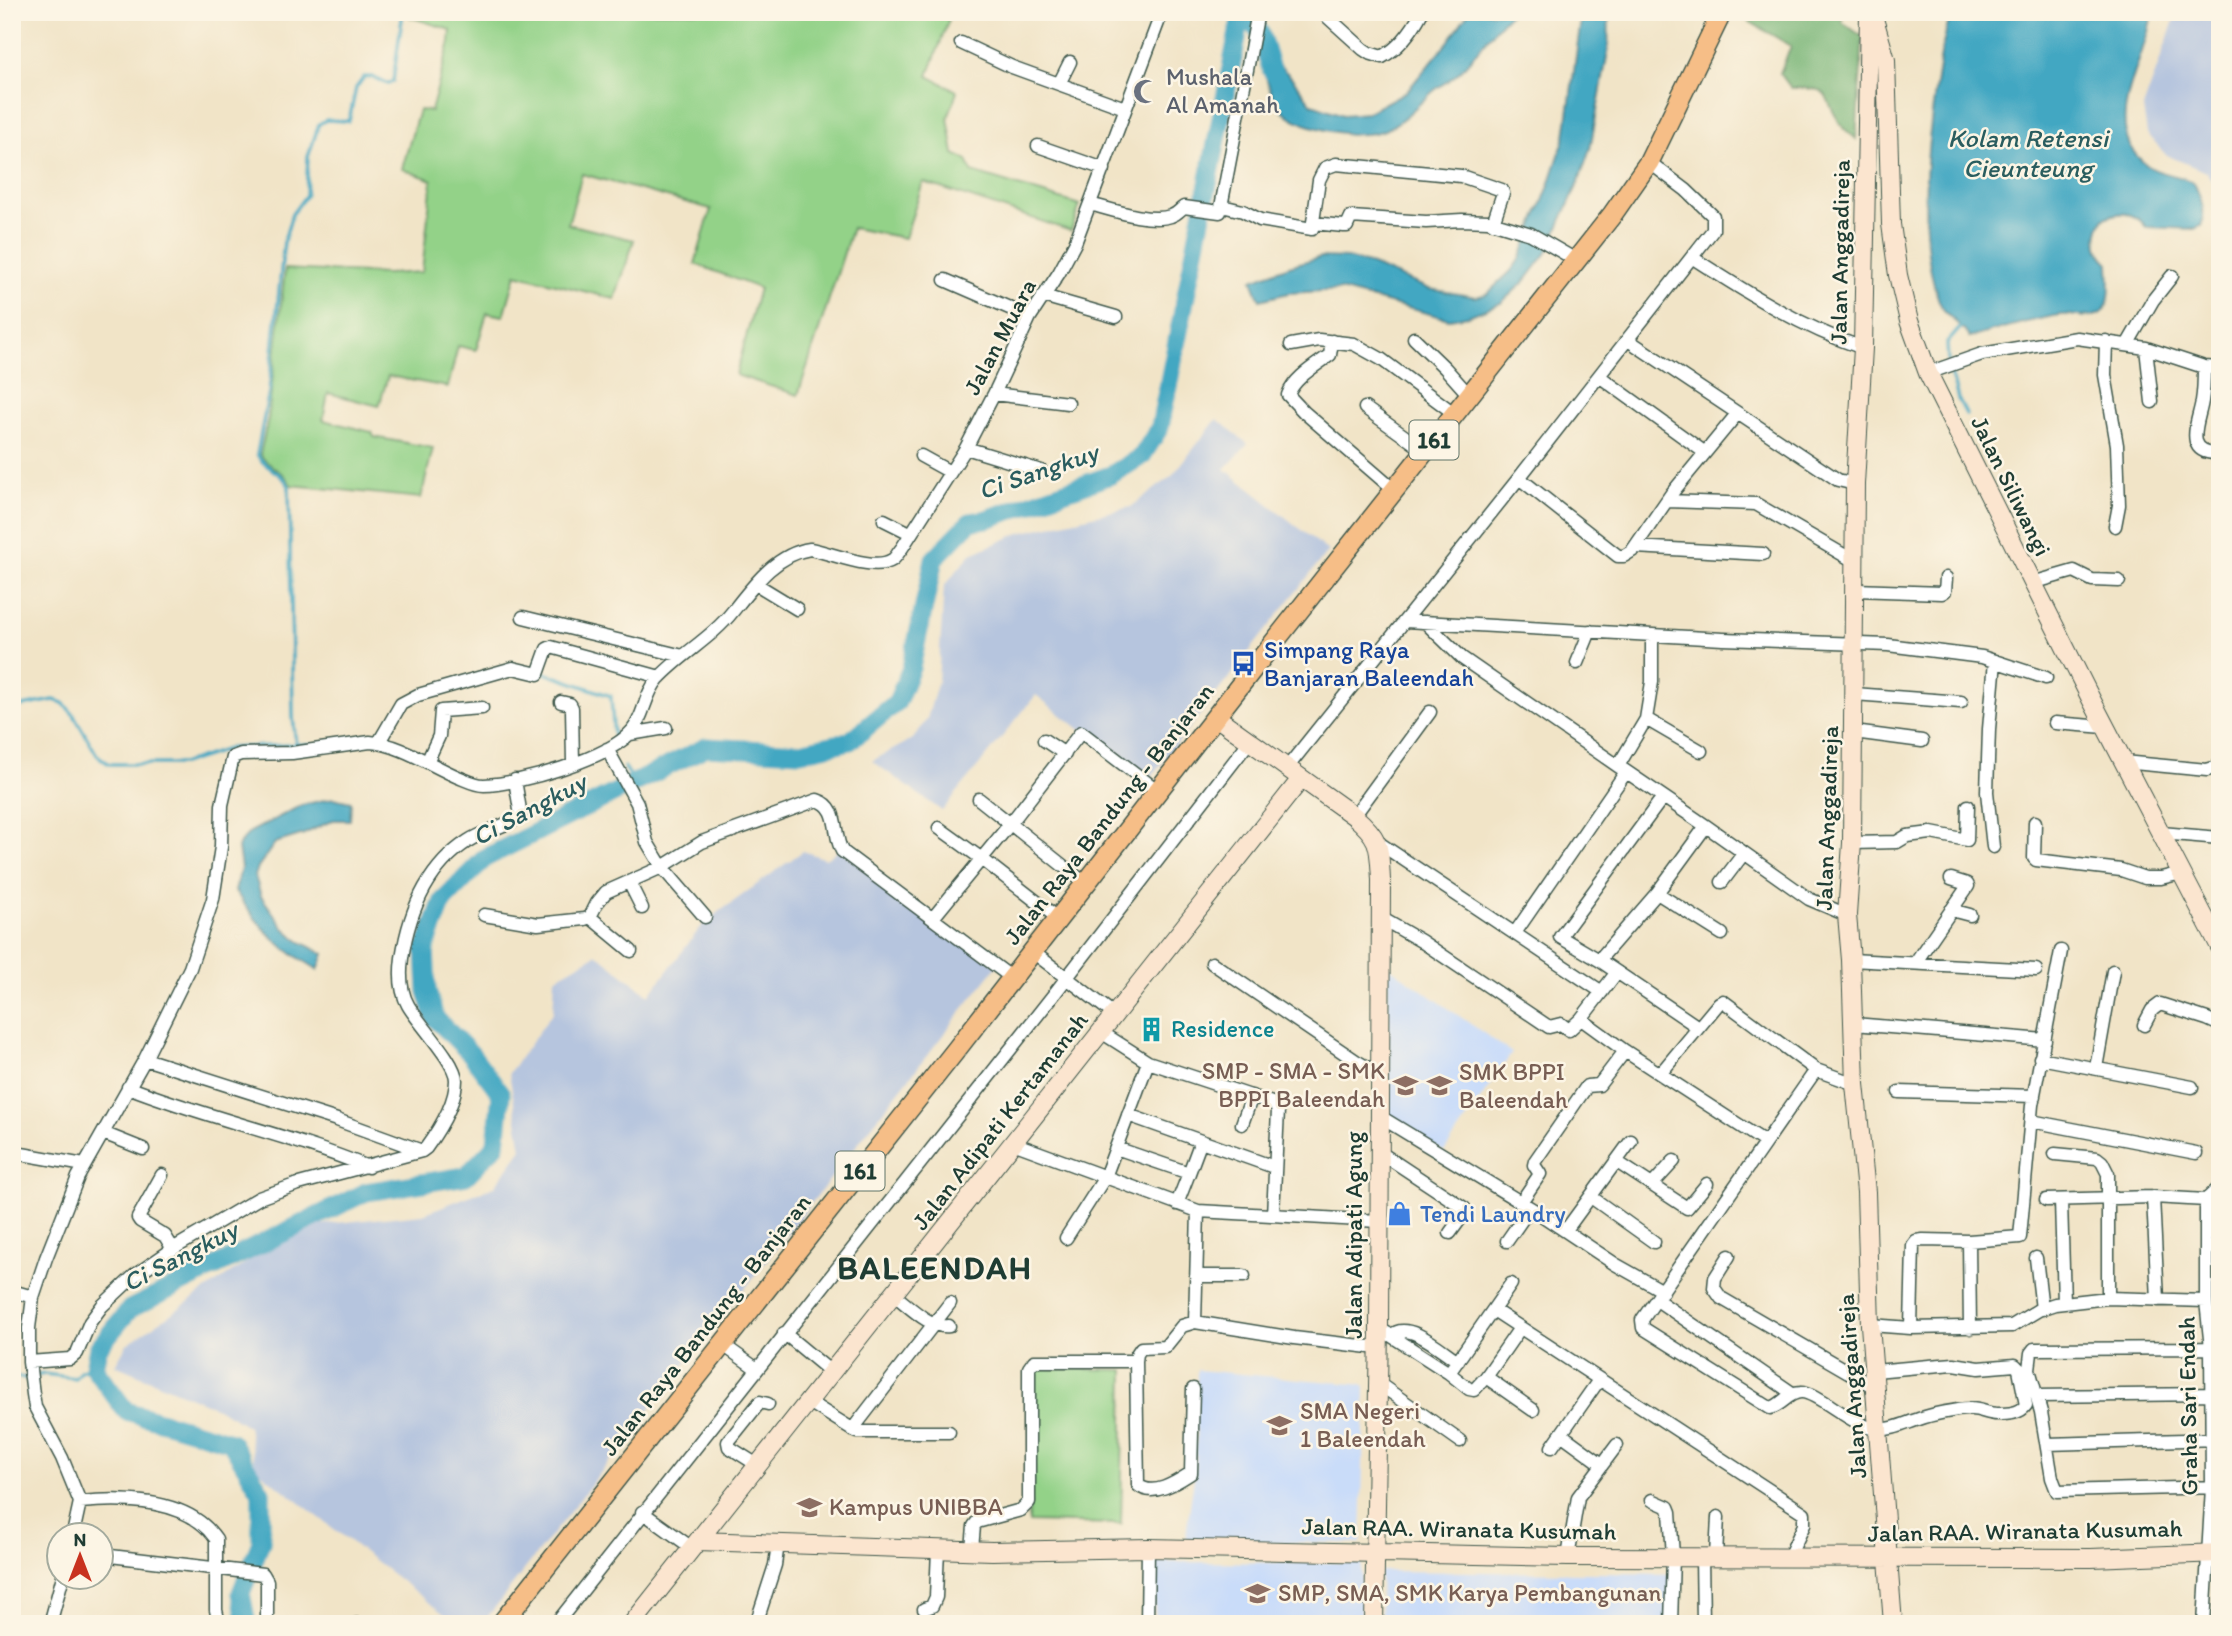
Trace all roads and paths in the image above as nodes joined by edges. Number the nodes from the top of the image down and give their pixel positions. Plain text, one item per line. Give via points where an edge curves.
1 (1162, 12) edge
2 (1322, 12) edge
3 (1422, 12) edge
4 (1722, 12) edge
5 (1870, 12) edge
6 (1257, 21) edge
7 (961, 43) dead end
8 (1070, 62) dead end
9 (1059, 83) junction
10 (1125, 108) junction
11 (1038, 146) dead end
12 (1649, 162) junction
13 (1104, 169) junction
14 (1090, 204) junction
15 (1219, 209) junction
16 (1313, 223) junction
17 (1493, 223) junction
18 (1693, 258) junction
19 (1576, 260) junction
20 (2172, 276) dead end
21 (945, 280) dead end
22 (1043, 296) junction
23 (1030, 317) junction
24 (1116, 317) dead end
25 (1414, 338) dead end
26 (1628, 340) junction
27 (1332, 341) junction
28 (2106, 341) junction
29 (1291, 345) dead end
30 (2127, 345) junction
31 (1863, 348) junction
32 (2146, 348) junction
33 (2204, 366) junction
34 (1942, 368) junction
35 (2220, 368) edge
36 (1599, 376) junction
37 (994, 394) junction
38 (1469, 395) junction
39 (2152, 402) dead end
40 (1068, 403) dead end
41 (1365, 408) dead end
42 (1455, 414) junction
43 (1737, 414) junction
44 (965, 448) junction
45 (1425, 451) junction
46 (1704, 452) junction
47 (2220, 453) edge
48 (921, 456) dead end
49 (1041, 471) dead end
50 (950, 472) junction
51 (1519, 478) junction
52 (1855, 484) junction
53 (1394, 490) junction
54 (1667, 501) junction
55 (884, 520) dead end
56 (2115, 526) dead end
57 (911, 533) junction
58 (1635, 547) junction
59 (1763, 554) dead end
60 (1854, 561) junction
61 (1946, 579) dead end
62 (2119, 581) dead end
63 (2032, 583) junction
64 (756, 584) junction
65 (1855, 590) junction
66 (797, 609) dead end
67 (523, 617) dead end
68 (1405, 621) junction
69 (1425, 622) junction
70 (1590, 631) junction
71 (1652, 635) junction
72 (1855, 644) junction
73 (683, 656) junction
74 (1995, 661) junction
75 (1577, 663) dead end
76 (660, 677) junction
77 (2046, 678) dead end
78 (1854, 694) junction
79 (561, 702) dead end
80 (1961, 702) dead end
81 (482, 708) dead end
82 (1430, 712) dead end
83 (1216, 717) junction
84 (1646, 719) junction
85 (2055, 723) dead end
86 (2105, 727) junction
87 (666, 728) dead end
88 (1854, 732) junction
89 (629, 734) junction
90 (1044, 740) dead end
91 (1249, 741) junction
92 (1922, 741) dead end
93 (379, 742) junction
94 (1701, 751) dead end
95 (609, 753) junction
96 (1065, 754) junction
97 (427, 762) junction
98 (2123, 762) junction
99 (573, 763) junction
100 (2220, 766) edge
101 (1622, 769) junction
102 (1294, 774) junction
103 (515, 780) junction
104 (1158, 791) junction
105 (1663, 797) junction
106 (979, 799) dead end
107 (1968, 806) dead end
108 (1354, 816) junction
109 (2035, 822) dead end
110 (1010, 824) junction
111 (1706, 826) junction
112 (939, 828) dead end
113 (2161, 833) junction
114 (2220, 838) edge
115 (1378, 843) junction
116 (1852, 843) junction
117 (1993, 847) dead end
118 (1744, 853) junction
119 (982, 859) junction
120 (662, 867) junction
121 (2182, 873) junction
122 (1951, 879) dead end
123 (629, 882) junction
124 (1722, 883) dead end
125 (1086, 884) junction
126 (1657, 893) junction
127 (642, 908) dead end
128 (1951, 910) junction
129 (1841, 913) junction
130 (484, 915) dead end
131 (1970, 915) dead end
132 (590, 917) junction
133 (705, 917) dead end
134 (933, 918) junction
135 (1381, 918) junction
136 (1059, 919) junction
137 (1516, 933) junction
138 (1722, 934) dead end
139 (2220, 947) edge
140 (631, 951) dead end
141 (2062, 951) dead end
142 (1033, 952) junction
143 (1599, 960) junction
144 (1852, 960) junction
145 (1212, 963) dead end
146 (1915, 963) junction
147 (2036, 970) dead end
148 (2113, 971) dead end
149 (1616, 972) junction
150 (1012, 978) junction
151 (1066, 979) junction
152 (1602, 992) junction
153 (1115, 1015) junction
154 (1581, 1019) junction
155 (1854, 1024) junction
156 (2144, 1025) dead end
157 (2220, 1025) edge
158 (1698, 1027) junction
159 (1101, 1032) junction
160 (2039, 1039) junction
161 (1625, 1051) junction
162 (2040, 1058) junction
163 (145, 1059) junction
164 (1148, 1062) junction
165 (2096, 1068) junction
166 (1816, 1070) junction
167 (1660, 1074) junction
168 (1380, 1075) junction
169 (1855, 1084) junction
170 (128, 1087) junction
171 (2192, 1087) dead end
172 (1899, 1092) dead end
173 (2023, 1095) junction
174 (1252, 1096) junction
175 (1128, 1115) junction
176 (1379, 1116) junction
177 (2031, 1121) junction
178 (1242, 1124) dead end
179 (103, 1133) junction
180 (1201, 1141) junction
181 (1631, 1141) dead end
182 (1765, 1142) junction
183 (1013, 1143) junction
184 (1116, 1148) junction
185 (143, 1149) dead end
186 (422, 1151) junction
187 (1378, 1151) junction
188 (16, 1153) dead end
189 (2196, 1153) dead end
190 (2055, 1154) dead end
191 (1674, 1161) dead end
192 (1617, 1162) junction
193 (84, 1165) junction
194 (368, 1167) junction
195 (1274, 1167) junction
196 (1189, 1173) junction
197 (162, 1175) dead end
198 (1105, 1177) junction
199 (1707, 1184) dead end
200 (1653, 1185) junction
201 (2220, 1187) edge
202 (1591, 1197) junction
203 (2153, 1197) junction
204 (2108, 1199) junction
205 (2046, 1200) dead end
206 (2206, 1200) junction
207 (2062, 1201) junction
208 (1177, 1204) junction
209 (1525, 1205) junction
210 (1198, 1211) junction
211 (1273, 1215) junction
212 (1378, 1221) junction
213 (1566, 1230) junction
214 (2220, 1232) edge
215 (1450, 1233) dead end
216 (2206, 1234) junction
217 (1066, 1238) dead end
218 (1507, 1241) dead end
219 (1969, 1241) junction
220 (1654, 1242) dead end
221 (173, 1249) junction
222 (1729, 1256) dead end
223 (2036, 1258) dead end
224 (1196, 1276) junction
225 (1244, 1276) dead end
226 (1511, 1284) dead end
227 (12, 1291) edge
228 (893, 1294) junction
229 (1660, 1296) junction
230 (33, 1297) junction
231 (2108, 1298) junction
232 (2158, 1300) junction
233 (2206, 1301) junction
234 (950, 1303) dead end
235 (2064, 1303) junction
236 (2042, 1309) junction
237 (1494, 1311) junction
238 (1195, 1322) junction
239 (934, 1324) junction
240 (1870, 1325) junction
241 (949, 1326) dead end
242 (1520, 1328) junction
243 (1911, 1328) junction
244 (1969, 1328) junction
245 (1385, 1331) junction
246 (786, 1334) junction
247 (722, 1344) junction
248 (1378, 1348) junction
249 (2211, 1348) junction
250 (1136, 1361) junction
251 (1458, 1361) junction
252 (757, 1369) junction
253 (30, 1371) junction
254 (831, 1372) junction
255 (1450, 1373) junction
256 (1486, 1377) junction
257 (1599, 1380) junction
258 (1875, 1380) junction
259 (1378, 1383) junction
260 (1193, 1390) dead end
261 (1795, 1392) junction
262 (2211, 1394) junction
263 (2037, 1396) junction
264 (809, 1402) junction
265 (768, 1404) dead end
266 (1533, 1410) dead end
267 (852, 1430) junction
268 (1878, 1430) junction
269 (949, 1432) dead end
270 (1560, 1434) junction
271 (2216, 1439) edge
272 (1460, 1441) dead end
273 (2047, 1444) junction
274 (1618, 1445) dead end
275 (1552, 1447) dead end
276 (1602, 1464) junction
277 (759, 1466) junction
278 (2216, 1487) edge
279 (1653, 1500) dead end
280 (80, 1502) junction
281 (643, 1513) junction
282 (1718, 1517) dead end
283 (76, 1520) edge
284 (695, 1544) junction
285 (778, 1544) junction
286 (1148, 1548) junction
287 (938, 1549) junction
288 (972, 1549) junction
289 (1375, 1553) junction
290 (2214, 1553) edge
291 (1672, 1556) junction
292 (1709, 1556) junction
293 (116, 1557) edge
294 (1568, 1557) junction
295 (1788, 1557) junction
296 (1888, 1559) junction
297 (221, 1568) junction
298 (59, 1590) edge
299 (924, 1609) dead end
300 (267, 1616) dead end
301 (640, 1621) edge
302 (50, 1624) edge
303 (219, 1624) edge
304 (501, 1624) edge
305 (556, 1624) edge
306 (756, 1624) edge
307 (1147, 1624) edge
308 (1374, 1624) edge
309 (1671, 1624) edge
310 (1703, 1624) edge
311 (1893, 1624) edge
312 (2204, 1624) edge

1 - 10 street, Jalan Muara
2 - 3 street via 1363,49 1382,57
4 - 12 main road, Jalan Raya Bandung - Banjaran / 161
5 - 31 main road, Jalan Anggadireja
5 - 34 main road, Jalan Siliwangi via 1886,60 1889,190 1898,275 1909,321
6 - 15 street
7 - 9 street
8 - 9 street
9 - 10 street
10 - 13 street, Jalan Muara
11 - 13 street
12 - 18 street via 1713,216 1713,230
12 - 19 main road, Jalan Raya Bandung - Banjaran / 161
13 - 14 street, Jalan Muara
14 - 15 street via 1156,217 1174,215 1184,207
14 - 22 street, Jalan Muara via 1075,243
15 - 16 street via 1310,229
16 - 17 street via 1347,226 1351,217
16 - 17 street via 1319,180 1327,166 1336,164 1461,176 1498,189 1503,192
17 - 19 street via 1550,242
18 - 26 street
18 - 31 street via 1795,319
19 - 38 main road, Jalan Raya Bandung - Banjaran / 161
20 - 30 street
21 - 23 street
22 - 23 street, Jalan Muara
22 - 24 street
23 - 37 street, Jalan Muara
25 - 38 street
26 - 36 street
26 - 43 street
27 - 29 street
27 - 42 street via 1358,345
27 - 53 street via 1330,355 1288,395
28 - 30 street
28 - 34 street via 2077,338 1982,354
28 - 56 street via 2105,375 2118,445
30 - 32 street
31 - 52 main road, Jalan Anggadireja
32 - 33 street
32 - 39 street
33 - 35 street
33 - 47 street via 2202,406 2194,433 2205,451
34 - 63 main road, Jalan Siliwangi
36 - 46 street
36 - 51 street
37 - 40 street
37 - 44 street, Jalan Muara
38 - 42 main road, Jalan Raya Bandung - Banjaran / 161
41 - 45 street
42 - 45 main road, Jalan Raya Bandung - Banjaran / 161
43 - 46 street
43 - 52 street via 1838,480
44 - 49 street
44 - 50 street, Jalan Muara
45 - 53 main road, Jalan Raya Bandung - Banjaran / 161
46 - 54 street
48 - 50 street
50 - 57 street, Jalan Muara
51 - 58 street via 1618,556
51 - 68 street
52 - 60 main road, Jalan Anggadireja
53 - 83 main road, Jalan Raya Bandung - Banjaran / 161
54 - 58 street
54 - 60 street via 1756,504
55 - 57 street
57 - 64 street, Jalan Muara via 892,560 880,564 802,550 778,562
58 - 59 street
60 - 65 main road, Jalan Anggadireja
61 - 65 street via 1942,593
62 - 63 street via 2092,580 2074,571
63 - 86 main road, Jalan Siliwangi
64 - 66 street
64 - 73 street via 731,614
65 - 72 main road, Jalan Anggadireja
67 - 73 street
68 - 69 street
68 - 102 street
69 - 70 street
69 - 101 street via 1462,658
70 - 71 street
70 - 75 street
71 - 72 street
71 - 84 street
72 - 74 street
72 - 78 main road, Jalan Anggadireja
73 - 76 street
74 - 77 street
74 - 117 street via 1987,792
76 - 89 street
76 - 93 street via 551,647 538,674 513,668 401,704
78 - 80 street
78 - 88 main road, Jalan Anggadireja
79 - 99 street via 572,708
81 - 97 street via 441,711 439,736
82 - 108 street
83 - 91 main road
83 - 104 main road, Jalan Raya Bandung - Banjaran / 161
84 - 94 street
84 - 101 street
85 - 86 street
86 - 98 main road, Jalan Siliwangi
87 - 89 street
88 - 92 street
88 - 116 main road, Jalan Anggadireja
89 - 95 street
90 - 96 street
91 - 102 main road
91 - 151 street
93 - 97 street
93 - 163 street via 233,757 222,805 214,893 181,989
95 - 99 street
95 - 120 street via 637,803 647,842
96 - 104 street via 1082,732
96 - 110 street
97 - 103 street via 478,784
98 - 100 street via 2207,770
98 - 113 main road, Jalan Siliwangi
99 - 103 street
101 - 105 street
101 - 137 street
102 - 108 main road
102 - 153 main road, Jalan Adipati Kertamanah
103 - 186 street via 521,816 468,841 434,873 406,929 403,993 451,1064 456,1079 446,1116
104 - 125 main road, Jalan Raya Bandung - Banjaran / 161
105 - 111 street
105 - 143 street via 1560,937
106 - 110 street
107 - 116 street via 1967,840 1931,833 1897,842
108 - 115 main road
109 - 121 street via 2036,860 2120,870 2145,878
110 - 119 street
110 - 125 street
111 - 118 street
111 - 126 street
112 - 119 street
113 - 114 street
113 - 121 main road, Jalan Siliwangi
115 - 135 main road, Jalan Adipati Agung
115 - 137 street
116 - 129 main road, Jalan Anggadireja
118 - 124 street
118 - 129 street via 1809,900
119 - 134 street
119 - 136 street
120 - 123 street
120 - 133 street
120 - 134 street via 702,842 819,800 835,818 842,851
121 - 139 main road, Jalan Siliwangi
122 - 128 street via 1968,887
123 - 127 street
123 - 132 street via 606,892
125 - 136 main road, Jalan Raya Bandung - Banjaran / 161
126 - 138 street
126 - 143 street
128 - 131 street
128 - 146 street
129 - 144 main road, Jalan Anggadireja
130 - 132 street via 538,924
132 - 140 street
134 - 150 street
135 - 154 street via 1549,1027 1560,1024 1569,1030
135 - 168 main road, Jalan Adipati Agung
136 - 142 main road, Jalan Raya Bandung - Banjaran / 161
137 - 152 street
141 - 160 street
142 - 150 main road, Jalan Raya Bandung - Banjaran / 161
142 - 151 street
143 - 149 street
144 - 146 street
144 - 155 main road, Jalan Anggadireja
145 - 168 street
146 - 147 street
148 - 165 street
149 - 152 street
149 - 158 street
150 - 247 main road, Jalan Raya Bandung - Banjaran / 161
151 - 153 street
151 - 246 street
152 - 154 street
153 - 159 main road, Jalan Adipati Kertamanah
154 - 161 street
155 - 160 street
155 - 169 main road, Jalan Anggadireja
156 - 157 street via 2160,1004
158 - 166 street via 1718,1003 1726,1002
158 - 167 street
159 - 164 street
159 - 183 main road, Jalan Adipati Kertamanah
160 - 162 street
161 - 167 street
161 - 209 street via 1599,1085 1587,1086 1535,1161 1540,1174
162 - 165 street
162 - 173 street
163 - 170 street
163 - 186 street
164 - 174 street
164 - 175 street
165 - 171 street
166 - 169 street
166 - 182 street
167 - 182 street
168 - 176 main road, Jalan Adipati Agung
169 - 240 main road, Jalan Anggadireja via 1866,1192
170 - 179 street
170 - 194 street
172 - 173 street
173 - 177 street
174 - 178 street
174 - 195 street via 1277,1108
175 - 180 street
175 - 184 street
176 - 187 main road, Jalan Adipati Agung
176 - 209 street
177 - 189 street
177 - 219 street via 2020,1237
179 - 185 street
179 - 193 street
180 - 195 street
180 - 196 street
181 - 192 street
182 - 229 street
183 - 198 street
183 - 228 main road, Jalan Adipati Kertamanah
184 - 196 street
184 - 198 street
186 - 194 street
187 - 212 main road, Jalan Adipati Agung
187 - 215 street via 1462,1206 1466,1211
188 - 193 street
190 - 204 street via 2102,1162 2108,1174
191 - 200 street
192 - 200 street
192 - 202 street
193 - 230 street
194 - 221 street via 259,1198
195 - 211 street
196 - 208 street
197 - 221 street via 138,1218 164,1236
198 - 208 street
198 - 217 street
199 - 200 street via 1689,1208
201 - 206 street
202 - 213 street
202 - 220 street
203 - 204 street
203 - 206 street
203 - 232 street
204 - 207 street
204 - 231 street
205 - 207 street
206 - 216 street, Graha Sari Endah
207 - 235 street
208 - 210 street
209 - 213 street
209 - 218 street
210 - 211 street
210 - 224 street
211 - 212 street
212 - 245 main road, Jalan Adipati Agung
213 - 229 street
214 - 216 street
216 - 233 street, Graha Sari Endah
219 - 243 street via 1923,1240 1913,1245
219 - 244 street
221 - 253 street via 102,1306 70,1359
222 - 258 street via 1715,1278 1714,1288 1721,1298
223 - 236 street
224 - 225 street
224 - 238 street
226 - 237 street
227 - 230 street
228 - 239 street
228 - 254 main road, Jalan Adipati Kertamanah
229 - 261 street
229 - 261 street via 1642,1320 1643,1328 1770,1408
230 - 253 street
231 - 232 street
231 - 235 street
232 - 233 street
233 - 249 street, Graha Sari Endah
234 - 239 street
235 - 236 street
236 - 244 street via 2017,1324
237 - 242 street
237 - 251 street
238 - 248 street
238 - 250 street via 1182,1326 1165,1347 1138,1350
239 - 241 street
239 - 267 street
240 - 243 street
240 - 258 main road, Jalan Anggadireja
242 - 256 street
242 - 257 street
243 - 244 street
245 - 248 main road, Jalan Adipati Agung
245 - 251 street via 1412,1331
245 - 255 street
246 - 252 street
246 - 254 street
247 - 252 street
247 - 304 main road, Jalan Raya Bandung - Banjaran / 161
248 - 259 main road, Jalan Adipati Agung
249 - 262 street, Graha Sari Endah
249 - 263 street via 2034,1349 2029,1369
250 - 260 street via 1141,1488 1154,1491 1191,1472
250 - 288 street via 1031,1363 1029,1502 1021,1510 977,1522
251 - 255 street
252 - 281 street
253 - 280 street via 35,1407
254 - 264 main road, Jalan Adipati Kertamanah
255 - 256 street via 1472,1391
256 - 266 street
257 - 270 street
257 - 295 street via 1804,1513 1804,1525
258 - 268 main road, Jalan Anggadireja
258 - 268 street via 1929,1366 2015,1365 2026,1399 2023,1409 2010,1413 1970,1408
259 - 272 street
259 - 289 main road, Jalan Adipati Agung
261 - 268 street via 1806,1392 1855,1422
262 - 263 street
262 - 271 street, Graha Sari Endah
263 - 273 street
264 - 267 street
264 - 277 main road, Jalan Adipati Kertamanah
265 - 277 street via 760,1402 728,1442
267 - 269 street
268 - 296 main road, Jalan Anggadireja
270 - 275 street
270 - 276 street
271 - 273 street
271 - 278 street, Graha Sari Endah
273 - 278 street via 2059,1492
274 - 276 street
276 - 294 street via 1577,1497
277 - 284 main road, Jalan Adipati Kertamanah
278 - 290 street, Graha Sari Endah
279 - 291 street via 1669,1509
280 - 283 street
280 - 297 street via 144,1502 187,1515 211,1531
281 - 284 street
281 - 305 street
282 - 292 street
284 - 285 main road, Jalan RAA. Wiranata Kusumah
284 - 301 main road, Jalan Adipati Kertamanah
285 - 287 main road, Jalan RAA. Wiranata Kusumah
285 - 306 street
286 - 288 main road, Jalan RAA. Wiranata Kusumah
286 - 289 main road, Jalan RAA. Wiranata Kusumah
286 - 307 street
287 - 288 main road, Jalan RAA. Wiranata Kusumah
287 - 299 street via 936,1597 932,1606
289 - 294 main road, Jalan RAA. Wiranata Kusumah
289 - 308 main road, Jalan Adipati Agung
290 - 296 main road, Jalan RAA. Wiranata Kusumah
290 - 312 street, Graha Sari Endah
291 - 292 main road, Jalan RAA. Wiranata Kusumah
291 - 294 main road, Jalan RAA. Wiranata Kusumah
291 - 309 street
292 - 295 main road, Jalan RAA. Wiranata Kusumah
292 - 310 street
293 - 297 street
295 - 296 main road, Jalan RAA. Wiranata Kusumah
296 - 311 main road, Jalan Anggadireja
297 - 300 street via 262,1574 267,1581
297 - 303 street
298 - 302 street

